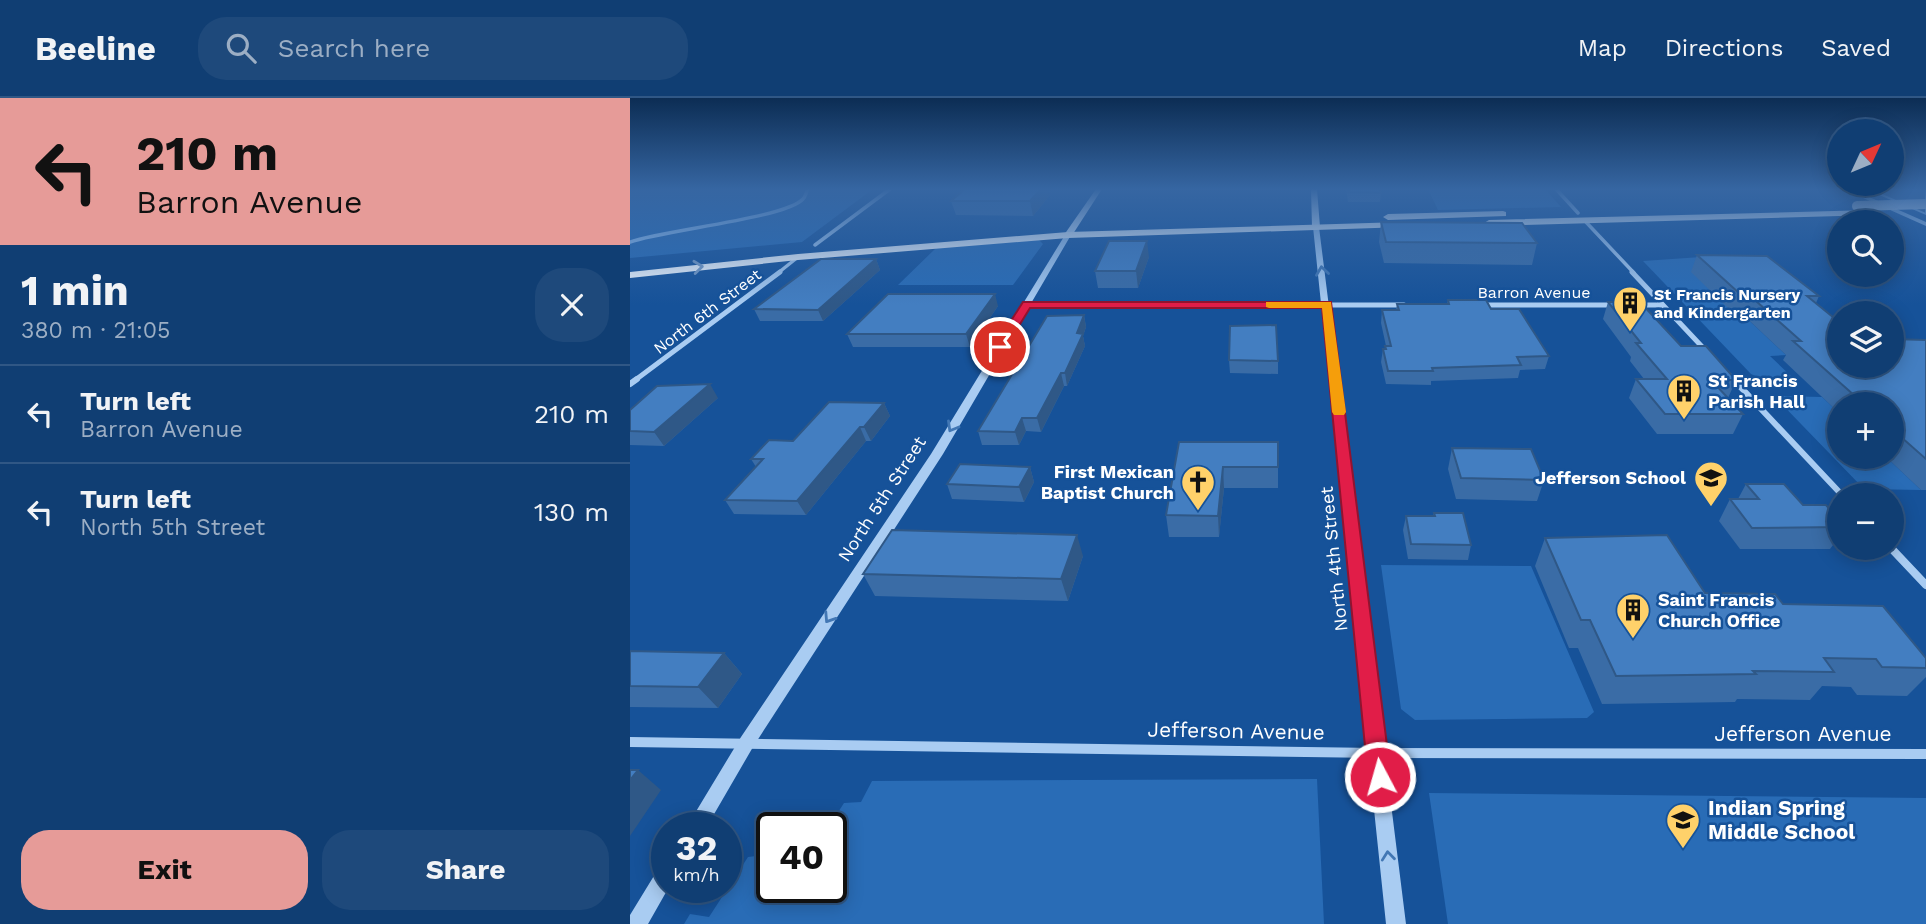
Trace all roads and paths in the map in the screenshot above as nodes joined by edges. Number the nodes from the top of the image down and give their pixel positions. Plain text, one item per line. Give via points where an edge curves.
1 (838, 228) edge
2 (1030, 228) edge
3 (1072, 228) edge
4 (1210, 228) edge
5 (1317, 228) edge
6 (1591, 228) edge
7 (1068, 235) junction
8 (815, 245) junction
9 (798, 257) junction
10 (630, 264) edge
11 (630, 275) edge
12 (1027, 305) junction
13 (1327, 305) junction
14 (1418, 305) edge
15 (1473, 305) edge
16 (1663, 305) junction
17 (1716, 360) edge
18 (1724, 370) edge
19 (631, 383) edge
20 (1831, 483) edge
21 (1902, 560) edge
22 (1926, 585) edge
23 (630, 742) edge
24 (747, 742) junction
25 (1377, 753) junction
26 (1926, 754) edge
27 (705, 812) edge
28 (651, 899) edge
29 (636, 924) edge
30 (1396, 924) edge

1 - 8 street
2 - 8 main road
3 - 7 main road, North 5th Street
4 - 7 main road
13 -> 5 street, North 4th Street
6 - 16 street
7 - 9 main road
7 - 12 street, North 5th Street
8 - 10 main road
11 -> 9 main road
9 - 19 street, North 6th Street
12 - 13 street
12 -> 24 street, North 5th Street via 937,454
13 - 14 street
13 - 25 street, North 4th Street
15 - 16 street, Barron Avenue
16 - 17 street
18 - 20 street
21 - 22 street
23 - 24 street, Jefferson Avenue
24 - 25 street, Jefferson Avenue
24 - 27 street, North 5th Street
25 - 26 street, Jefferson Avenue
30 -> 25 street, North 4th Street
28 - 29 street

